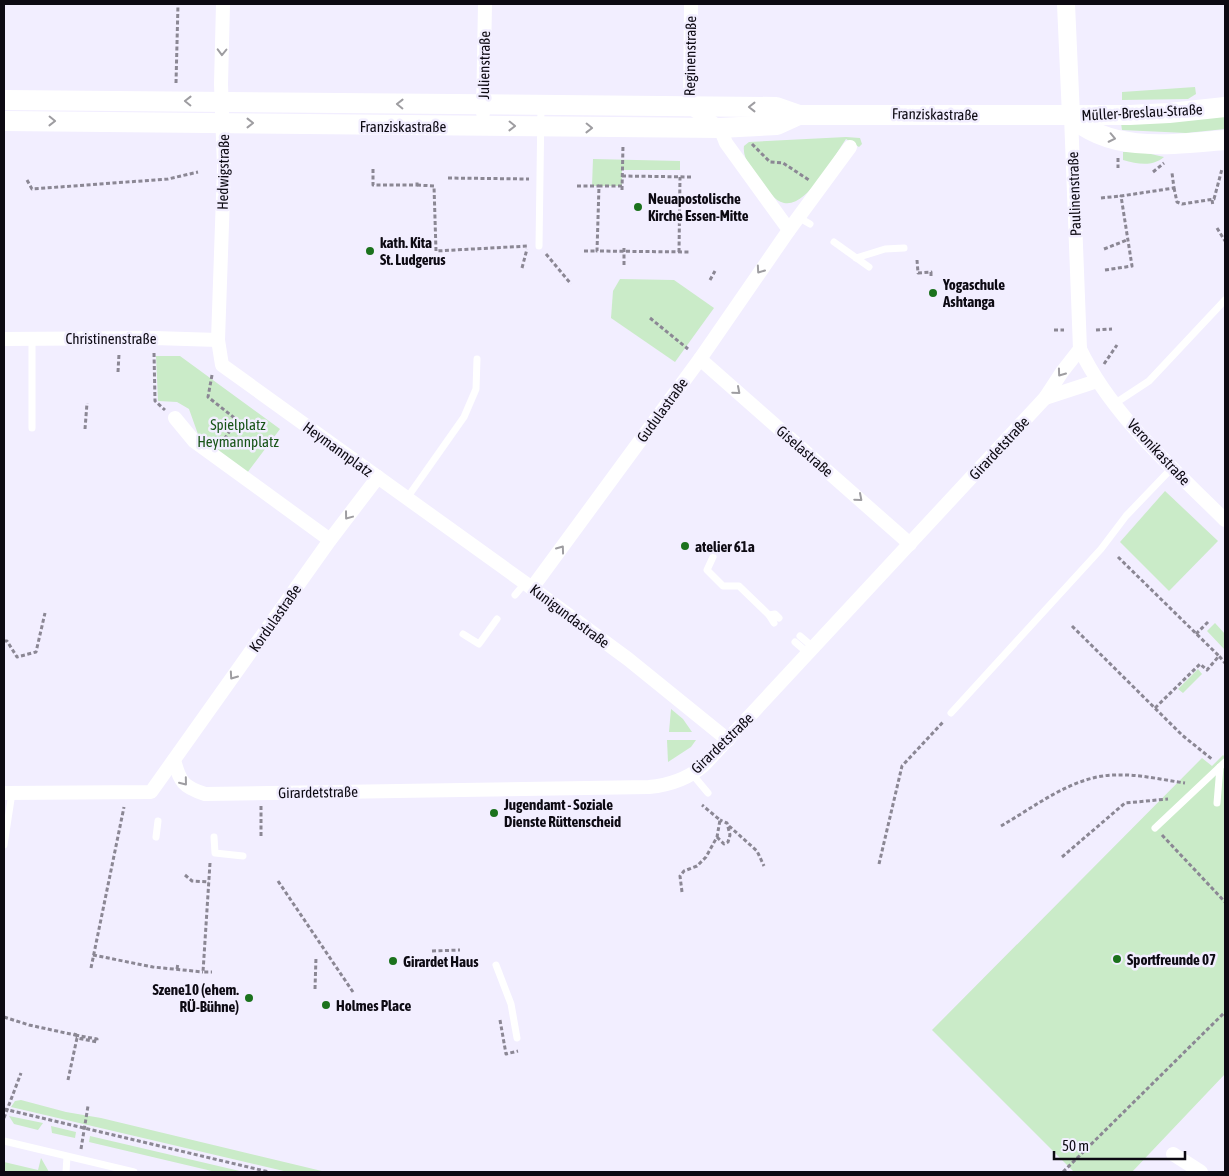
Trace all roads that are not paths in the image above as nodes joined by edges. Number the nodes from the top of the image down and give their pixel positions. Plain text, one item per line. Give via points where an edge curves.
1 (222, 4) edge
2 (485, 4) edge
3 (691, 4) edge
4 (1066, 4) edge
5 (4, 100) edge
6 (222, 102) junction
7 (484, 104) junction
8 (541, 106) junction
9 (690, 107) junction
10 (1225, 107) edge
11 (800, 115) junction
12 (1070, 116) junction
13 (4, 121) edge
14 (223, 124) junction
15 (483, 126) junction
16 (541, 127) junction
17 (720, 128) junction
18 (1225, 140) edge
19 (850, 147) dead end
20 (788, 230) junction
21 (834, 242) dead end
22 (540, 246) road end
23 (904, 248) dead end
24 (856, 258) junction
25 (869, 267) dead end
26 (1225, 300) edge
27 (4, 339) edge
28 (32, 339) junction
29 (218, 340) junction
30 (1080, 349) junction
31 (695, 355) junction
32 (477, 359) dead end
33 (1097, 381) junction
34 (1045, 398) junction
35 (1114, 404) junction
36 (175, 418) road end
37 (32, 428) dead end
38 (1172, 468) junction
39 (378, 477) junction
40 (407, 498) junction
41 (1225, 520) edge
42 (330, 540) junction
43 (910, 544) junction
44 (713, 557) dead end
45 (529, 585) junction
46 (516, 595) dead end
47 (497, 619) dead end
48 (776, 620) dead end
49 (463, 634) dead end
50 (797, 639) dead end
51 (812, 651) junction
52 (951, 714) road end
53 (728, 740) junction
54 (174, 760) junction
55 (1224, 767) edge
56 (692, 774) junction
57 (8, 793) edge
58 (708, 793) dead end
59 (1217, 802) dead end
60 (158, 821) dead end
61 (1155, 828) road end
62 (156, 837) dead end
63 (214, 837) dead end
64 (4, 844) edge
65 (243, 856) dead end
66 (496, 965) dead end
67 (517, 1038) dead end
68 (4, 1141) edge
69 (1173, 1154) dead end
70 (67, 1157) junction
71 (66, 1172) edge
72 (134, 1172) edge
73 (1201, 1172) edge

1 -> 6 street, Hedwigstraße
2 - 7 street, Julienstraße
3 - 9 street, Reginenstraße
4 - 12 street, Paulinenstraße
6 -> 5 main road, Franziskastraße
7 -> 6 main road, Franziskastraße
6 - 14 street, Hedwigstraße
7 - 8 main road, Franziskastraße
7 - 15 street, Julienstraße
8 - 9 main road, Franziskastraße
8 - 16 lane
11 -> 9 main road, Franziskastraße via 776,107
9 - 17 street
10 - 12 main road, Müller-Breslau-Straße via 1169,113
11 - 12 main road, Franziskastraße
11 - 17 main road, Franziskastraße via 777,125
12 -> 18 main road, Müller-Breslau-Straße via 1087,129 1117,140 1180,144
12 - 30 street, Paulinenstraße
13 -> 14 main road, Franziskastraße
14 -> 15 main road, Franziskastraße
14 - 29 street, Hedwigstraße
15 -> 16 main road, Franziskastraße
16 -> 17 main road, Franziskastraße
16 - 22 lane
17 - 20 street via 726,143
19 - 20 street, Gudulastraße via 820,187 804,220
20 -> 31 street, Gudulastraße
21 - 24 lane
23 - 24 lane via 885,249
24 - 25 lane
26 - 35 lane via 1149,382
27 - 28 street, Christinenstraße
28 - 29 street, Christinenstraße
28 - 37 lane
29 - 39 street, Heymannplatz via 222,365
30 - 33 street, Paulinenstraße
30 -> 34 street, Girardetstraße
31 -> 43 street, Giselastraße
45 -> 31 street, Gudulastraße
32 - 40 lane via 476,389 464,417
33 - 34 street, Girardetstraße
33 - 35 street, Veronikastraße
34 - 43 street, Girardetstraße
35 - 38 street, Veronikastraße
36 - 42 street via 194,441
38 - 41 street, Veronikastraße
38 - 52 lane
39 - 40 street, Kunigundastraße
39 -> 42 street, Kordulastraße
40 - 45 street, Kunigundastraße
42 -> 54 street, Kordulastraße
43 - 51 street, Girardetstraße
44 - 48 lane via 707,570 724,586 739,586 769,615 774,614
45 - 46 lane
45 - 53 street, Kunigundastraße
47 - 49 lane via 479,644
50 - 51 lane
51 - 53 street, Girardetstraße
53 - 56 street, Girardetstraße
54 -> 56 street, Girardetstraße via 186,786 205,794 650,787 678,781
54 - 57 street, Kordulastraße via 150,792
55 - 59 lane
55 - 61 lane
56 - 58 lane
57 - 64 lane
60 - 62 lane
63 - 65 lane via 214,854
66 - 67 lane via 511,1004
68 - 70 lane
69 - 73 street
70 - 71 lane
70 - 72 lane

